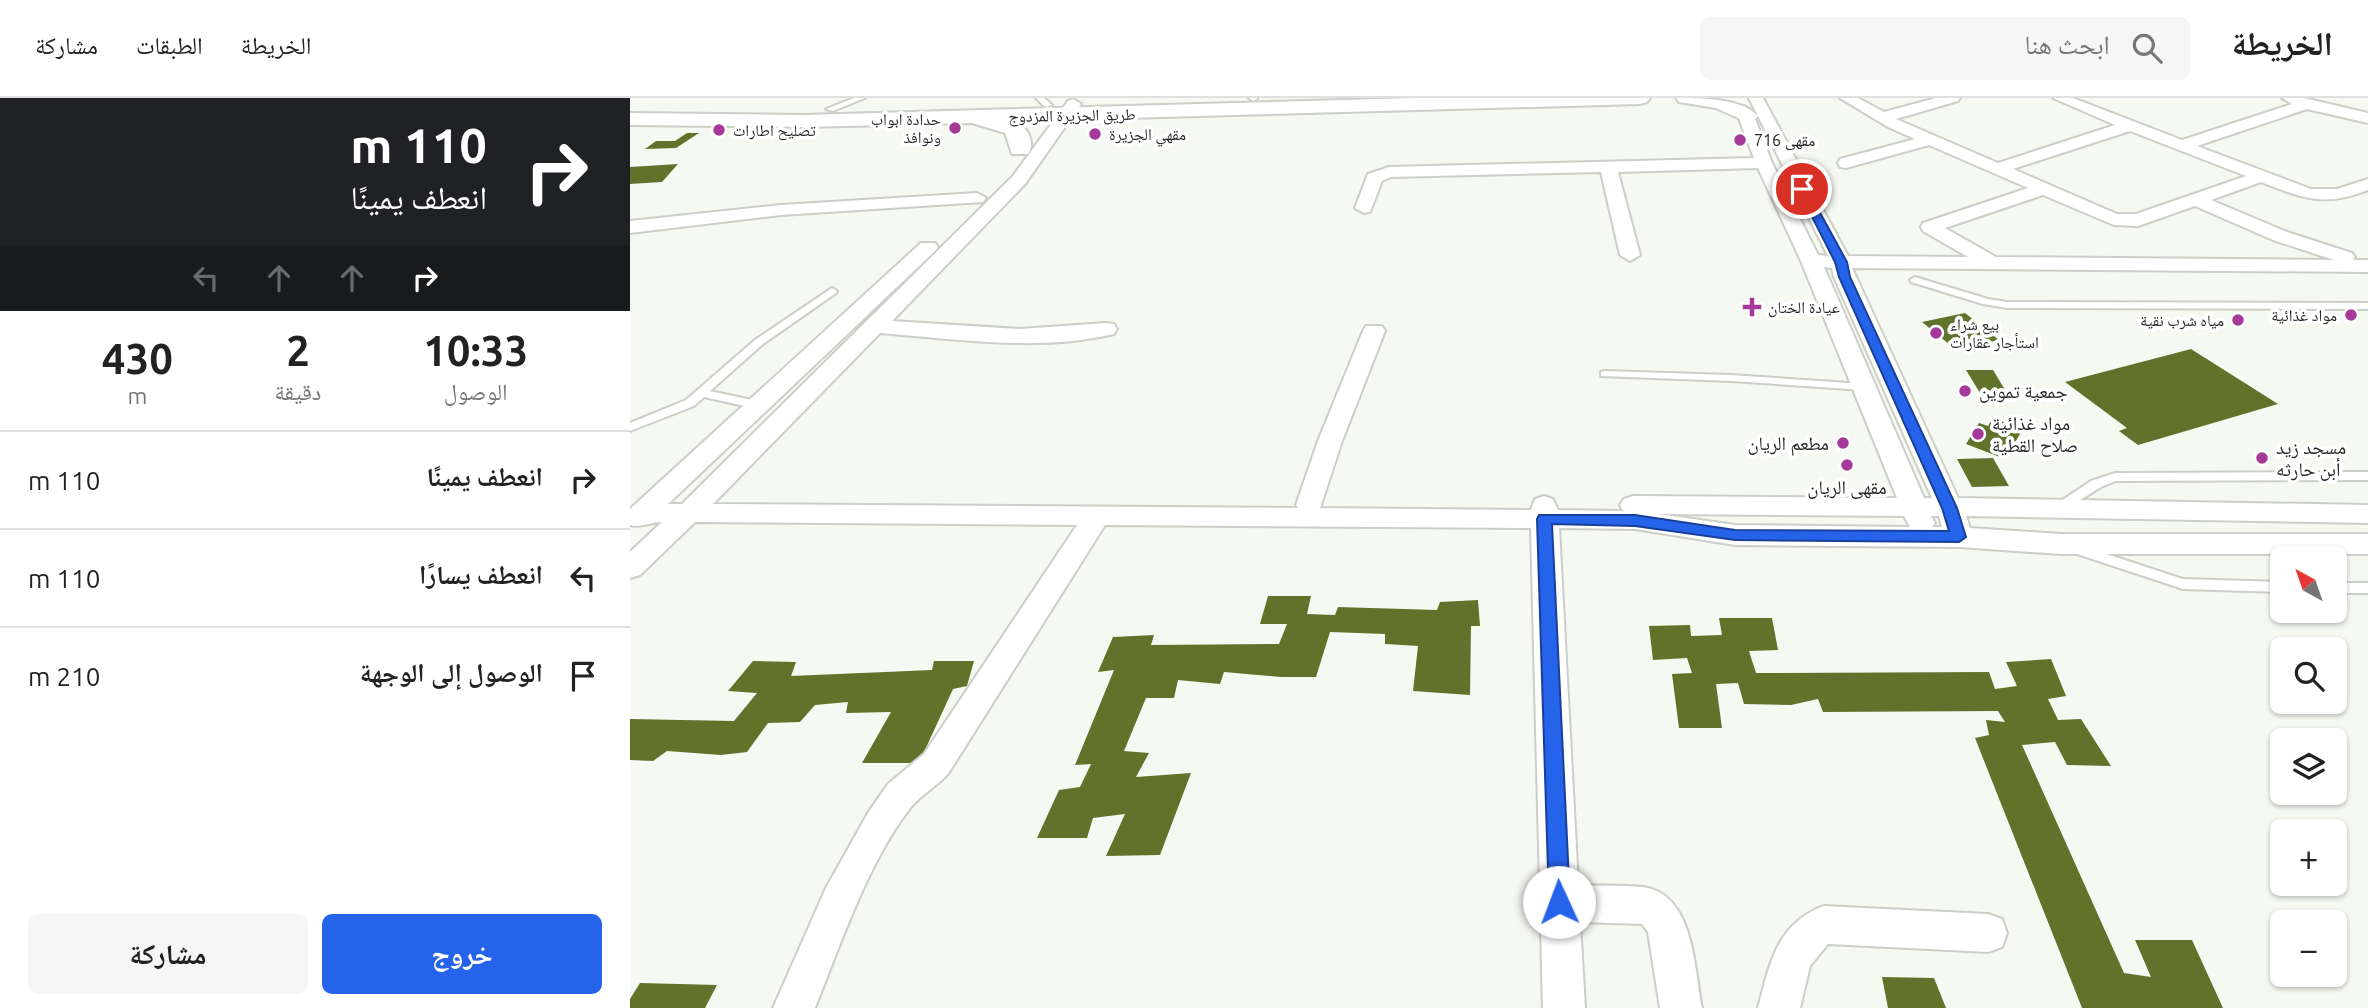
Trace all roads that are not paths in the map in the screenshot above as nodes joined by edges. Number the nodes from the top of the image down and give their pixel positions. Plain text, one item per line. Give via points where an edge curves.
1 (861, 98) edge
2 (1253, 98) edge
3 (1303, 98) edge
4 (1640, 98) edge
5 (1686, 98) edge
6 (1847, 98) edge
7 (1953, 98) edge
8 (2288, 98) edge
9 (2067, 99) edge
10 (2307, 104) junction
11 (1755, 105) edge
12 (630, 107) edge
13 (1053, 107) edge
14 (831, 109) junction
15 (1139, 114) junction
16 (970, 116) junction
17 (1884, 117) junction
18 (2368, 118) edge
19 (630, 119) edge
20 (2131, 125) junction
21 (1930, 140) junction
22 (1047, 142) junction
23 (2183, 145) junction
24 (1020, 149) junction
25 (1764, 163) junction
26 (1846, 163) dead end
27 (1608, 166) junction
28 (1997, 169) junction
29 (2263, 176) junction
30 (2368, 184) edge
31 (2044, 189) junction
32 (977, 198) junction
33 (2196, 200) junction
34 (1364, 208) dead end
35 (630, 227) edge
36 (2280, 236) junction
37 (1630, 255) dead end
38 (1993, 263) junction
39 (2286, 265) junction
40 (2368, 265) edge
41 (1814, 269) junction
42 (1843, 270) junction
43 (1915, 280) junction
44 (2368, 282) edge
45 (832, 292) dead end
46 (2368, 306) edge
47 (876, 326) junction
48 (1106, 329) dead end
49 (1374, 331) dead end
50 (1605, 374) dead end
51 (1864, 387) junction
52 (703, 393) junction
53 (758, 405) junction
54 (630, 427) edge
55 (2368, 476) edge
56 (698, 503) junction
57 (1309, 505) junction
58 (1916, 507) junction
59 (1949, 508) junction
60 (641, 511) edge
61 (2054, 511) junction
62 (1544, 512) junction
63 (2368, 514) edge
64 (1098, 515) junction
65 (1926, 536) junction
66 (1959, 537) junction
67 (2062, 544) junction
68 (2368, 544) edge
69 (630, 568) edge
70 (2270, 587) edge
71 (2347, 588) edge
72 (2368, 588) edge
73 (1559, 902) junction
74 (1988, 933) dead end
75 (794, 1008) edge
76 (1564, 1008) edge
77 (1681, 1008) edge
78 (1779, 1008) edge

1 - 14 lane
2 - 3 main road, طريق الجزيرة المزدوج
2 - 13 main road, طريق الجزيرة المزدوج
4 - 15 main road, طريق الجزيرة المزدوج
5 - 11 main road
6 - 17 street
7 - 17 street
8 - 10 street
9 - 20 street
10 - 18 street
10 - 23 street
11 - 25 street
11 - 42 street
12 - 14 main road, طريق الجزيرة المزدوج
13 - 14 main road, طريق الجزيرة المزدوج
13 - 15 main road, طريق الجزيرة المزدوج
13 - 16 main road, طريق الجزيرة المزدوج
13 - 22 street
13 - 24 street
15 - 22 main road via 1091,122
16 - 19 main road, طريق الجزيرة المزدوج via 804,121
16 - 24 main road via 1009,125 1020,138
17 - 21 street
20 - 23 street
20 - 28 street
21 - 26 street
21 - 28 street
22 - 47 street via 1019,180
23 - 29 street
24 - 32 street
25 - 27 street
25 - 41 street
27 - 34 street via 1390,172 1374,178
27 - 37 street
28 - 31 street
29 - 30 street via 2325,198
29 - 33 street
31 - 33 street via 2107,217 2128,221
31 - 38 street via 1930,226
32 - 35 street via 781,210
32 - 53 street
33 - 36 street
36 - 39 street via 2288,247
36 - 40 street
38 - 39 street
38 - 42 street
39 - 40 street
41 - 42 street
41 - 51 street
42 - 43 street
42 - 59 street
43 - 44 street
43 - 46 lane via 2007,305
45 - 52 lane via 759,342
47 - 48 street via 1015,337
47 - 56 street
49 - 57 street
50 - 51 lane
51 - 58 street
52 - 53 lane
52 - 54 lane via 676,411
53 - 60 street
55 - 61 lane via 2115,477
56 - 57 street
56 - 60 street
56 - 64 street
56 - 69 street
57 - 62 street
58 - 59 street
58 - 62 street
58 - 65 street
59 - 61 street
59 - 66 street
61 - 63 street
62 - 64 street
62 - 65 street via 1735,535
62 - 73 street
64 - 75 street via 936,764 897,797 844,887
65 - 66 street
66 - 67 street
67 - 68 street
67 - 70 lane via 2183,584
71 - 72 lane
73 - 76 street
73 - 77 street via 1654,910 1666,923
74 - 78 street via 1823,925 1805,934 1794,951

